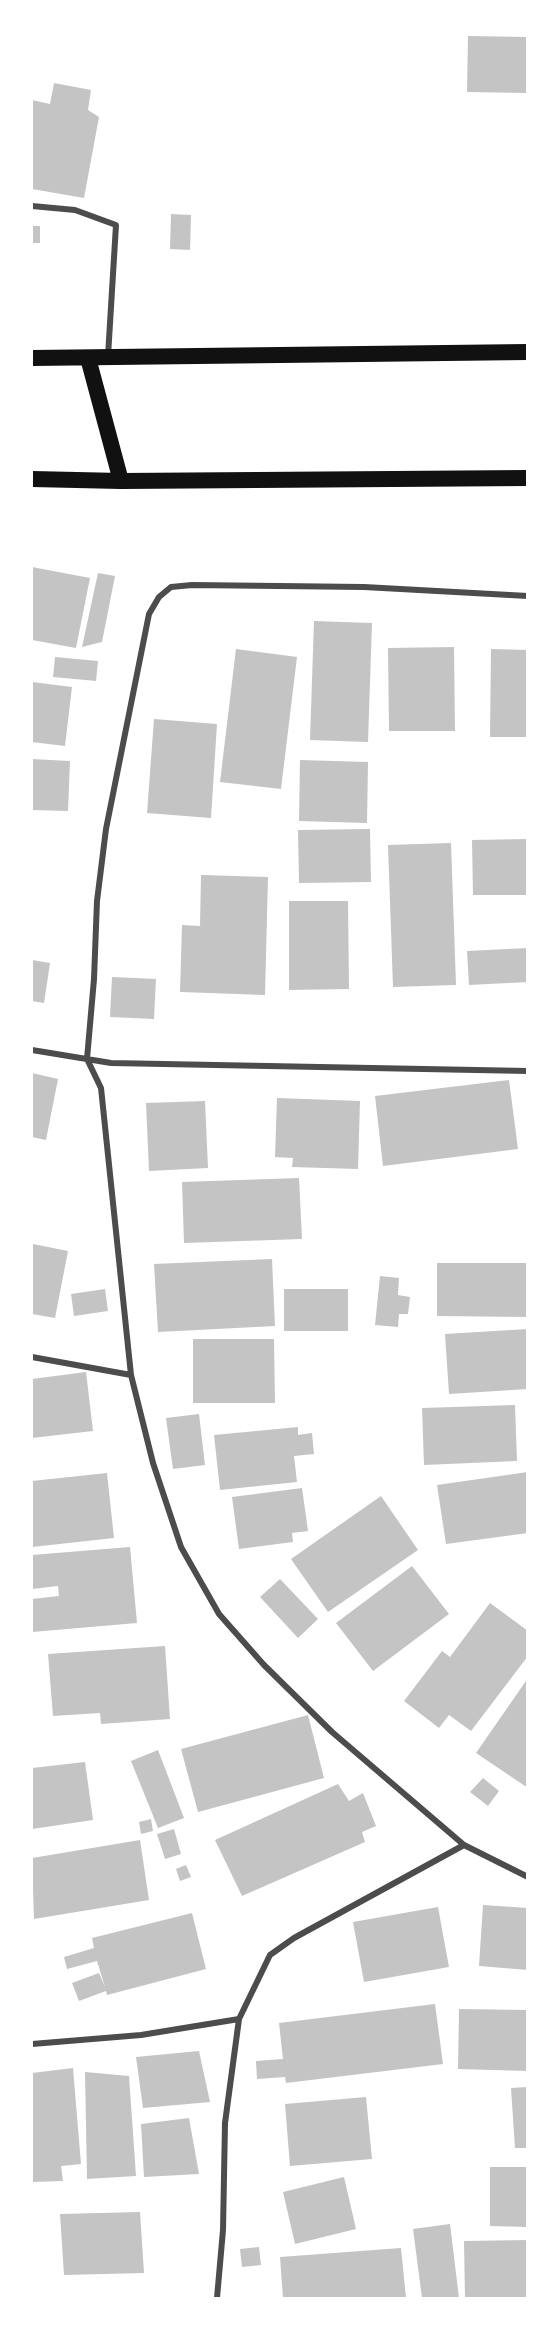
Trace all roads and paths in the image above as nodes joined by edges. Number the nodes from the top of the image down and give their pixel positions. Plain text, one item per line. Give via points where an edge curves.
1 (32, 206) edge
2 (526, 355) edge
3 (108, 357) junction
4 (32, 358) edge
5 (88, 358) junction
6 (528, 478) edge
7 (32, 479) edge
8 (121, 481) junction
9 (528, 596) edge
10 (32, 1050) edge
11 (87, 1059) junction
12 (528, 1071) edge
13 (32, 1357) edge
14 (131, 1375) junction
15 (464, 1845) junction
16 (528, 1877) edge
17 (239, 2019) junction
18 (32, 2044) edge
19 (217, 2298) edge

1 - 3 street via 75,210 116,225
2 - 3 highway
3 - 5 highway
4 - 5 highway
5 - 8 highway
6 - 8 highway
7 - 8 highway
9 - 11 street via 230,585 171,587 164,592 149,614 106,829 97,901
10 - 11 street
11 - 12 street via 111,1063
11 - 14 street via 101,1088
13 - 14 street
14 - 15 street via 153,1463 181,1547 219,1614 332,1732
15 - 16 street
15 - 17 street via 270,1955
17 - 18 street via 141,2035
17 - 19 street via 225,2123

